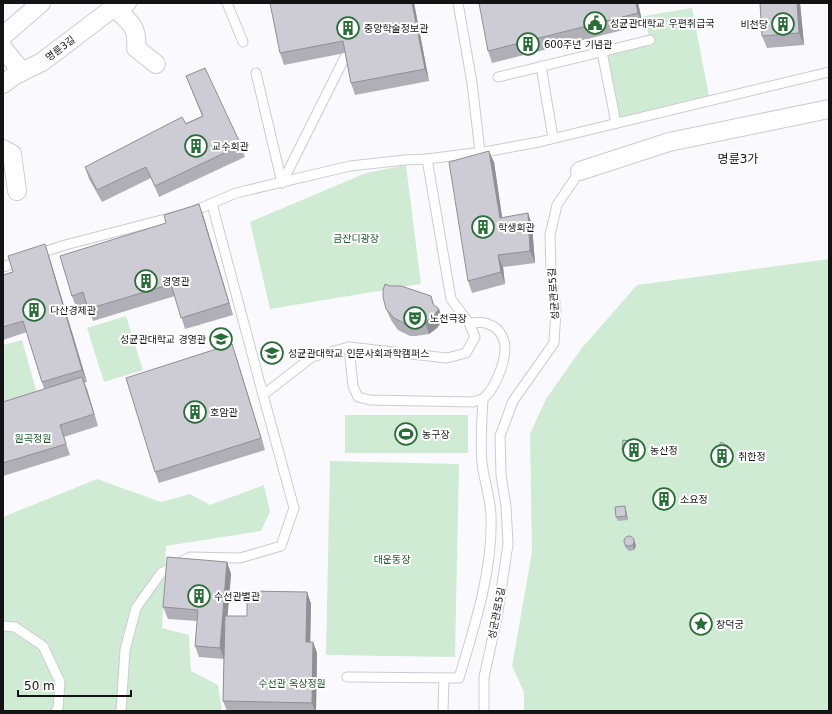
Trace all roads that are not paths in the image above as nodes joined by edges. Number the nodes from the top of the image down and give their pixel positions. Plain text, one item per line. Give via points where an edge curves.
1 (41, 3) edge
2 (227, 3) edge
3 (458, 3) edge
4 (121, 6) edge
5 (3, 36) edge
6 (650, 40) dead end
7 (243, 42) dead end
8 (3, 48) edge
9 (602, 52) junction
10 (347, 53) edge
11 (156, 64) dead end
12 (541, 66) junction
13 (22, 72) junction
14 (829, 72) edge
15 (256, 73) dead end
16 (498, 77) dead end
17 (3, 84) edge
18 (829, 109) edge
19 (616, 123) junction
20 (553, 138) junction
21 (3, 149) edge
22 (480, 152) junction
23 (426, 159) junction
24 (580, 171) joint
25 (282, 183) junction
26 (17, 191) dead end
27 (212, 204) junction
28 (3, 267) edge
29 (469, 323) junction
30 (349, 347) junction
31 (263, 395) junction
32 (483, 399) junction
33 (3, 626) edge
34 (347, 677) dead end
35 (444, 678) junction
36 (56, 711) edge
37 (121, 711) edge
38 (443, 711) edge
39 (484, 711) edge

1 - 5 street
2 - 7 lane
3 - 22 lane via 472,83
4 - 11 street, 명륜3길 via 134,27 136,48
4 - 13 street, 명륜3길 via 109,11 42,62
6 - 9 lane
8 - 13 street
9 - 12 lane
9 - 19 lane
10 - 25 lane
12 - 16 lane
12 - 20 lane
13 - 17 street, 명륜3길
14 - 19 lane
15 - 25 lane
18 - 24 street, 성균관로5길 via 669,142
19 - 20 lane
20 - 22 lane
21 - 26 street via 12,154
22 - 23 lane
23 - 25 lane via 350,166
23 - 29 lane via 451,299
24 - 39 lane, 성균관로5길 via 557,205 550,235 556,310 554,343 514,401 500,436 508,544 497,618 484,678
25 - 27 lane via 236,193
27 - 28 lane via 186,214 65,245
27 - 31 lane
29 - 30 lane via 475,337 466,352 447,358
29 - 32 lane via 486,323 499,330 504,339 500,374
30 - 31 lane via 312,357
30 - 32 lane via 353,386 358,397 370,400 473,402
31 - 37 lane via 294,508 282,546 240,558 190,557 161,573 136,608 125,650
32 - 35 lane via 482,464 491,517 490,550 477,615 459,678
33 - 36 lane via 15,626 43,646 60,682
34 - 35 lane
35 - 38 lane

